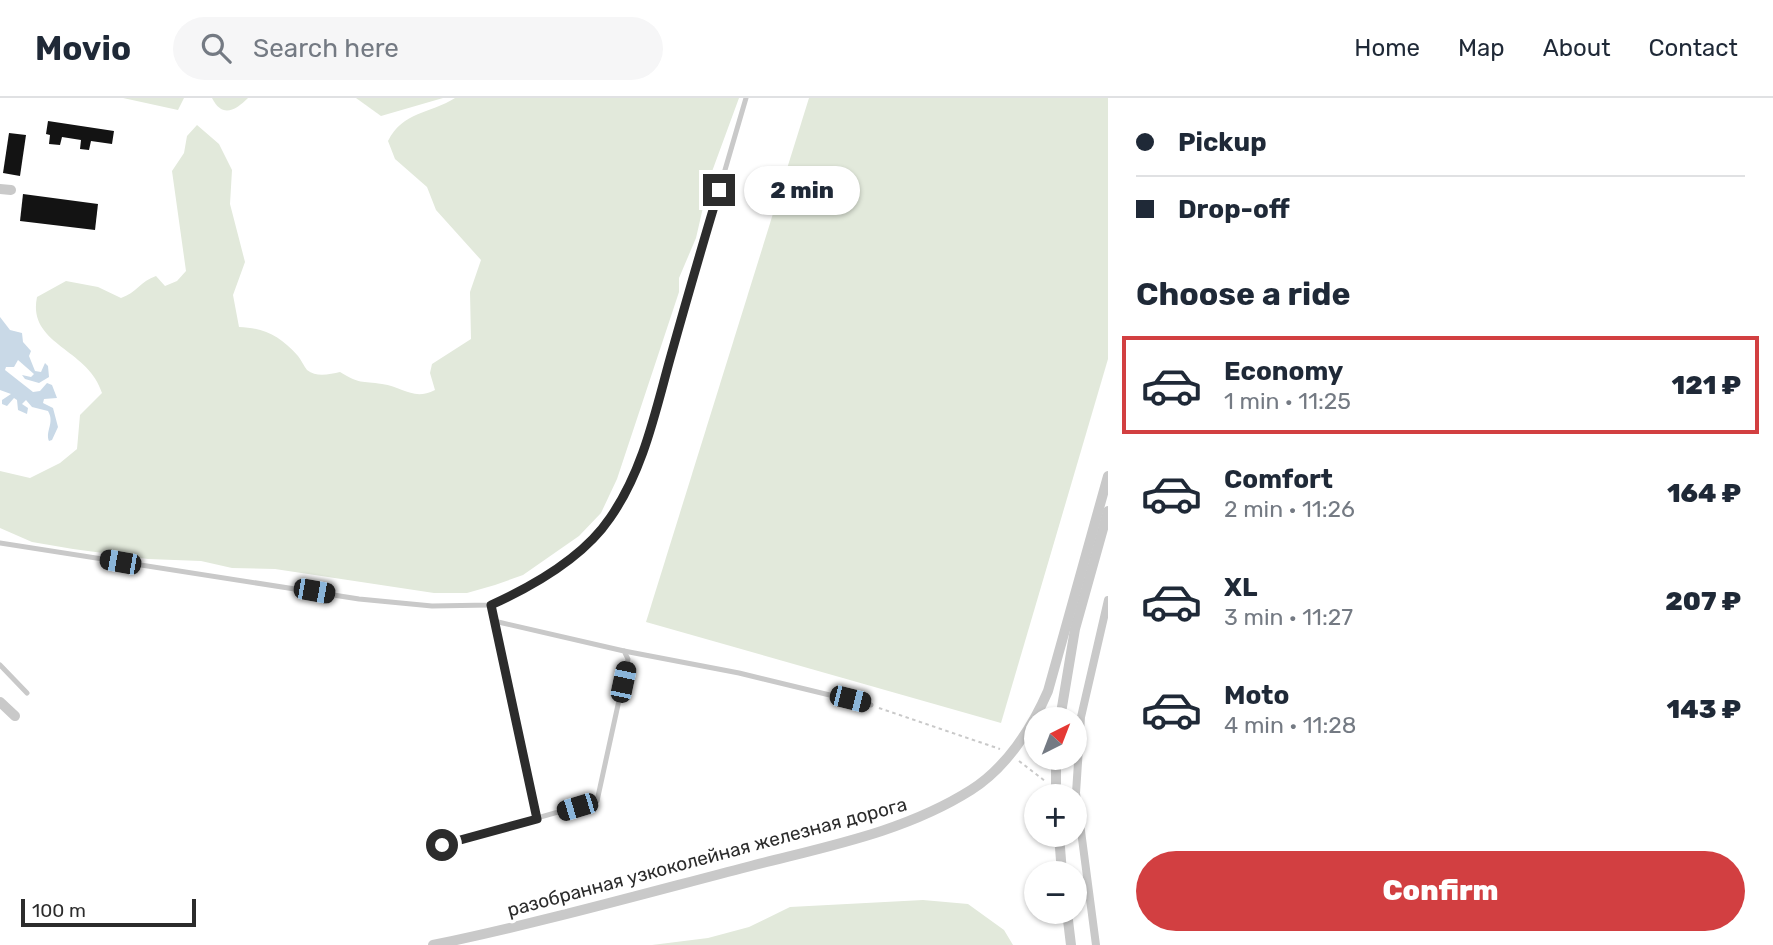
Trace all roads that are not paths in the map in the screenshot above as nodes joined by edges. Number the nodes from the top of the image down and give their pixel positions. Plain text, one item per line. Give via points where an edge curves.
1 (747, 98) edge
2 (1108, 476) edge
3 (1108, 511) edge
4 (0, 543) edge
5 (1108, 600) edge
6 (491, 605) junction
7 (494, 621) junction
8 (624, 651) junction
9 (0, 665) edge
10 (27, 693) dead end
11 (0, 702) edge
12 (871, 705) road end
13 (1062, 707) edge
14 (15, 716) dead end
15 (537, 819) junction
16 (442, 845) dead end
17 (1068, 924) edge
18 (433, 945) edge
19 (1071, 945) edge
20 (1096, 945) edge

1 - 6 lane via 656,409 627,490 609,520 583,547 544,577
2 - 18 street, разобранная узкоколейная железная дорога via 1048,691 1026,734 974,789 897,827 562,916
3 - 13 street via 1075,629
4 - 6 lane via 359,599 432,606
5 - 20 street via 1081,716 1076,793
6 - 7 lane
7 - 8 lane
7 - 15 lane
8 - 12 lane
8 - 15 lane via 628,659 597,801
9 - 10 lane
11 - 14 street
15 - 16 lane
17 - 19 street

